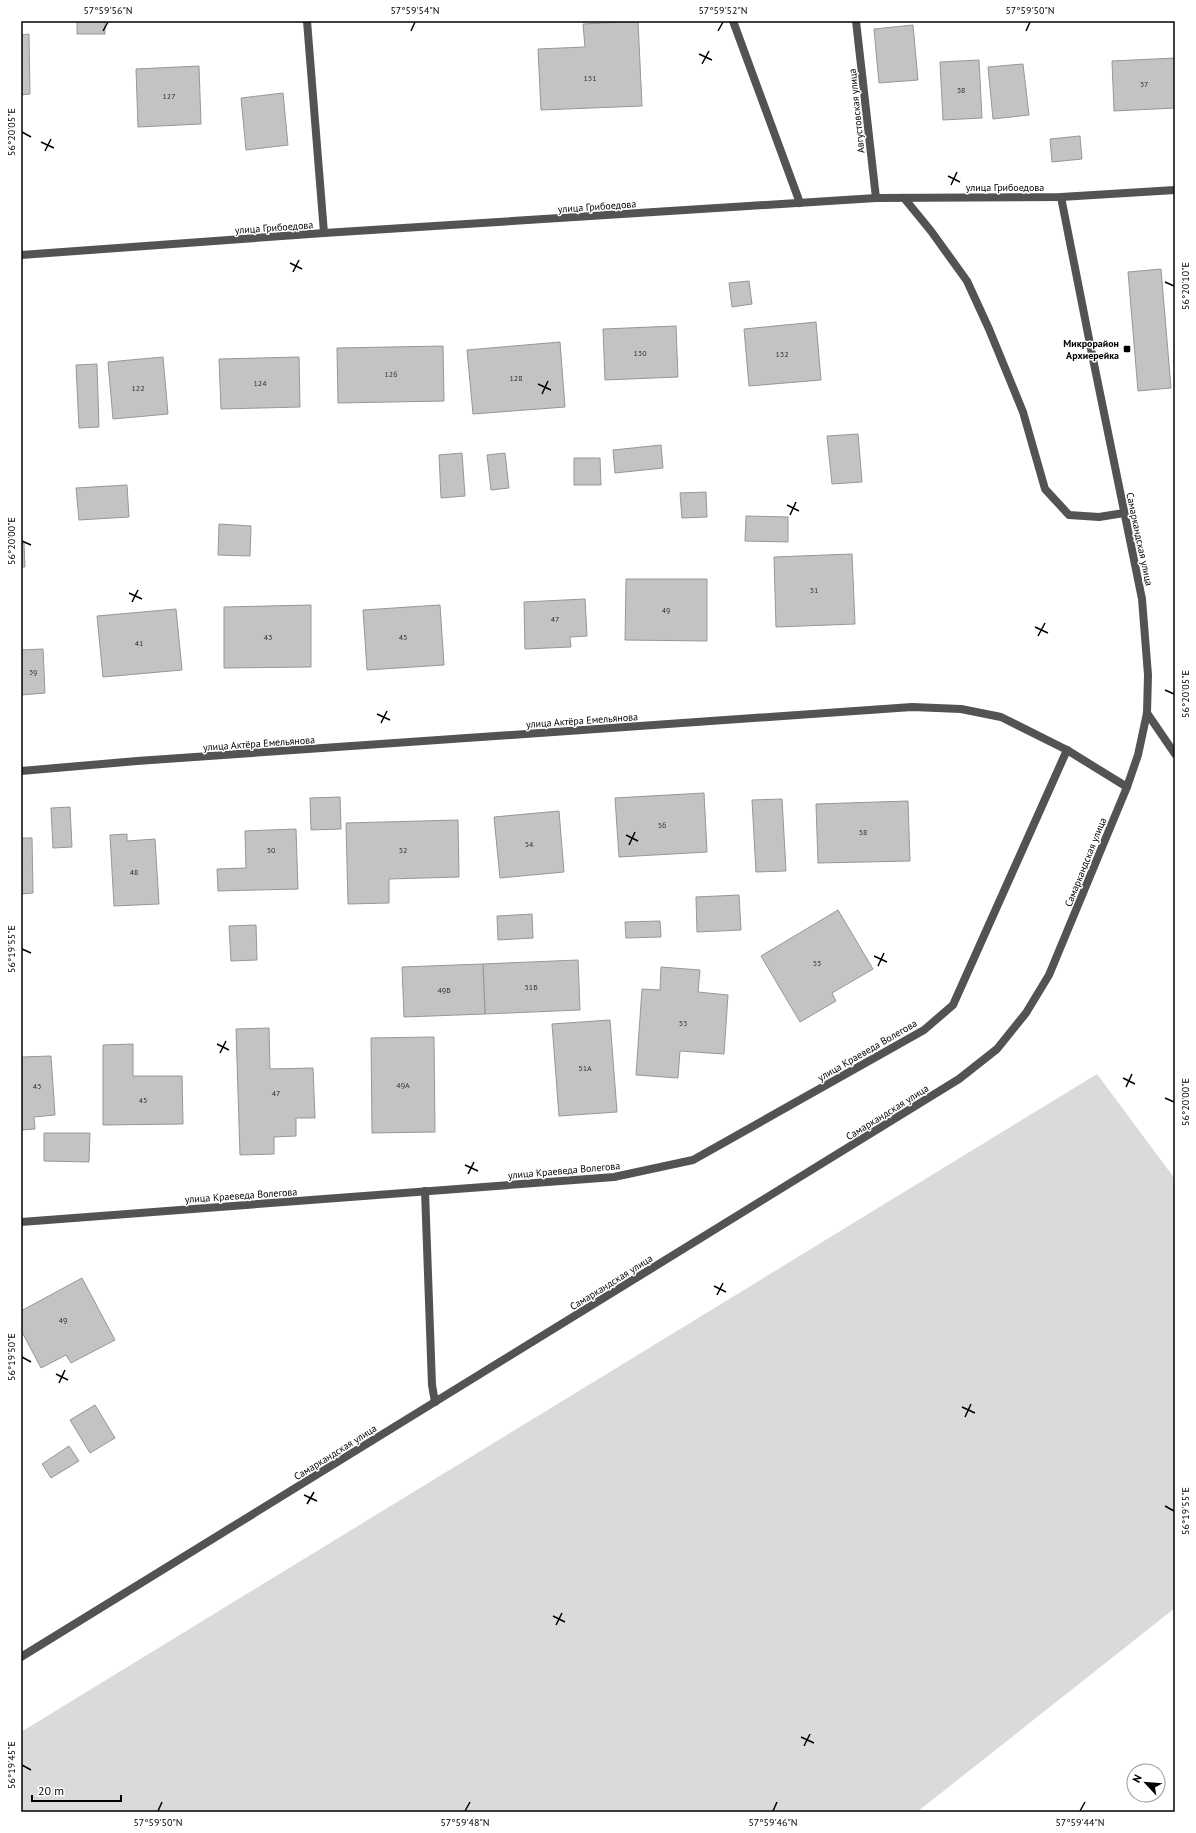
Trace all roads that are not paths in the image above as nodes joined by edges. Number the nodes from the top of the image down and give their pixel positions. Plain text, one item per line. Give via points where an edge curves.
1 (307, 21) edge
2 (733, 21) edge
3 (856, 21) edge
4 (1175, 190) edge
5 (1061, 197) junction
6 (876, 198) junction
7 (904, 198) junction
8 (800, 203) junction
9 (324, 233) junction
10 (21, 255) edge
11 (1124, 512) junction
12 (1147, 714) junction
13 (1067, 750) junction
14 (1175, 754) edge
15 (21, 771) edge
16 (1127, 787) junction
17 (425, 1191) junction
18 (21, 1222) edge
19 (435, 1402) junction
20 (21, 1657) edge

1 - 9 street
2 - 8 street
3 - 6 street, Августовская улица
4 - 5 street, улица Грибоедова
5 - 7 street, улица Грибоедова
5 - 11 street, Самаркандская улица
6 - 7 street, улица Грибоедова
6 - 8 street, улица Грибоедова
7 - 11 street via 967,281 1023,412 1045,489 1069,515 1099,517
8 - 9 street, улица Грибоедова
9 - 10 street, улица Грибоедова
11 - 12 street, Самаркандская улица via 1142,599 1148,675
12 - 14 street
12 - 16 street, Самаркандская улица via 1138,755
13 - 15 street, улица Актёра Емельянова via 1001,717 961,709 912,707
13 - 16 street, улица Актёра Емельянова
13 - 17 street, улица Краеведа Волегова via 953,1006 924,1030 694,1160 614,1177
16 - 19 street, Самаркандская улица via 1049,975 1026,1013 997,1049 959,1079 911,1110
17 - 18 street, улица Краеведа Волегова
17 - 19 street via 432,1385
19 - 20 street, Самаркандская улица

